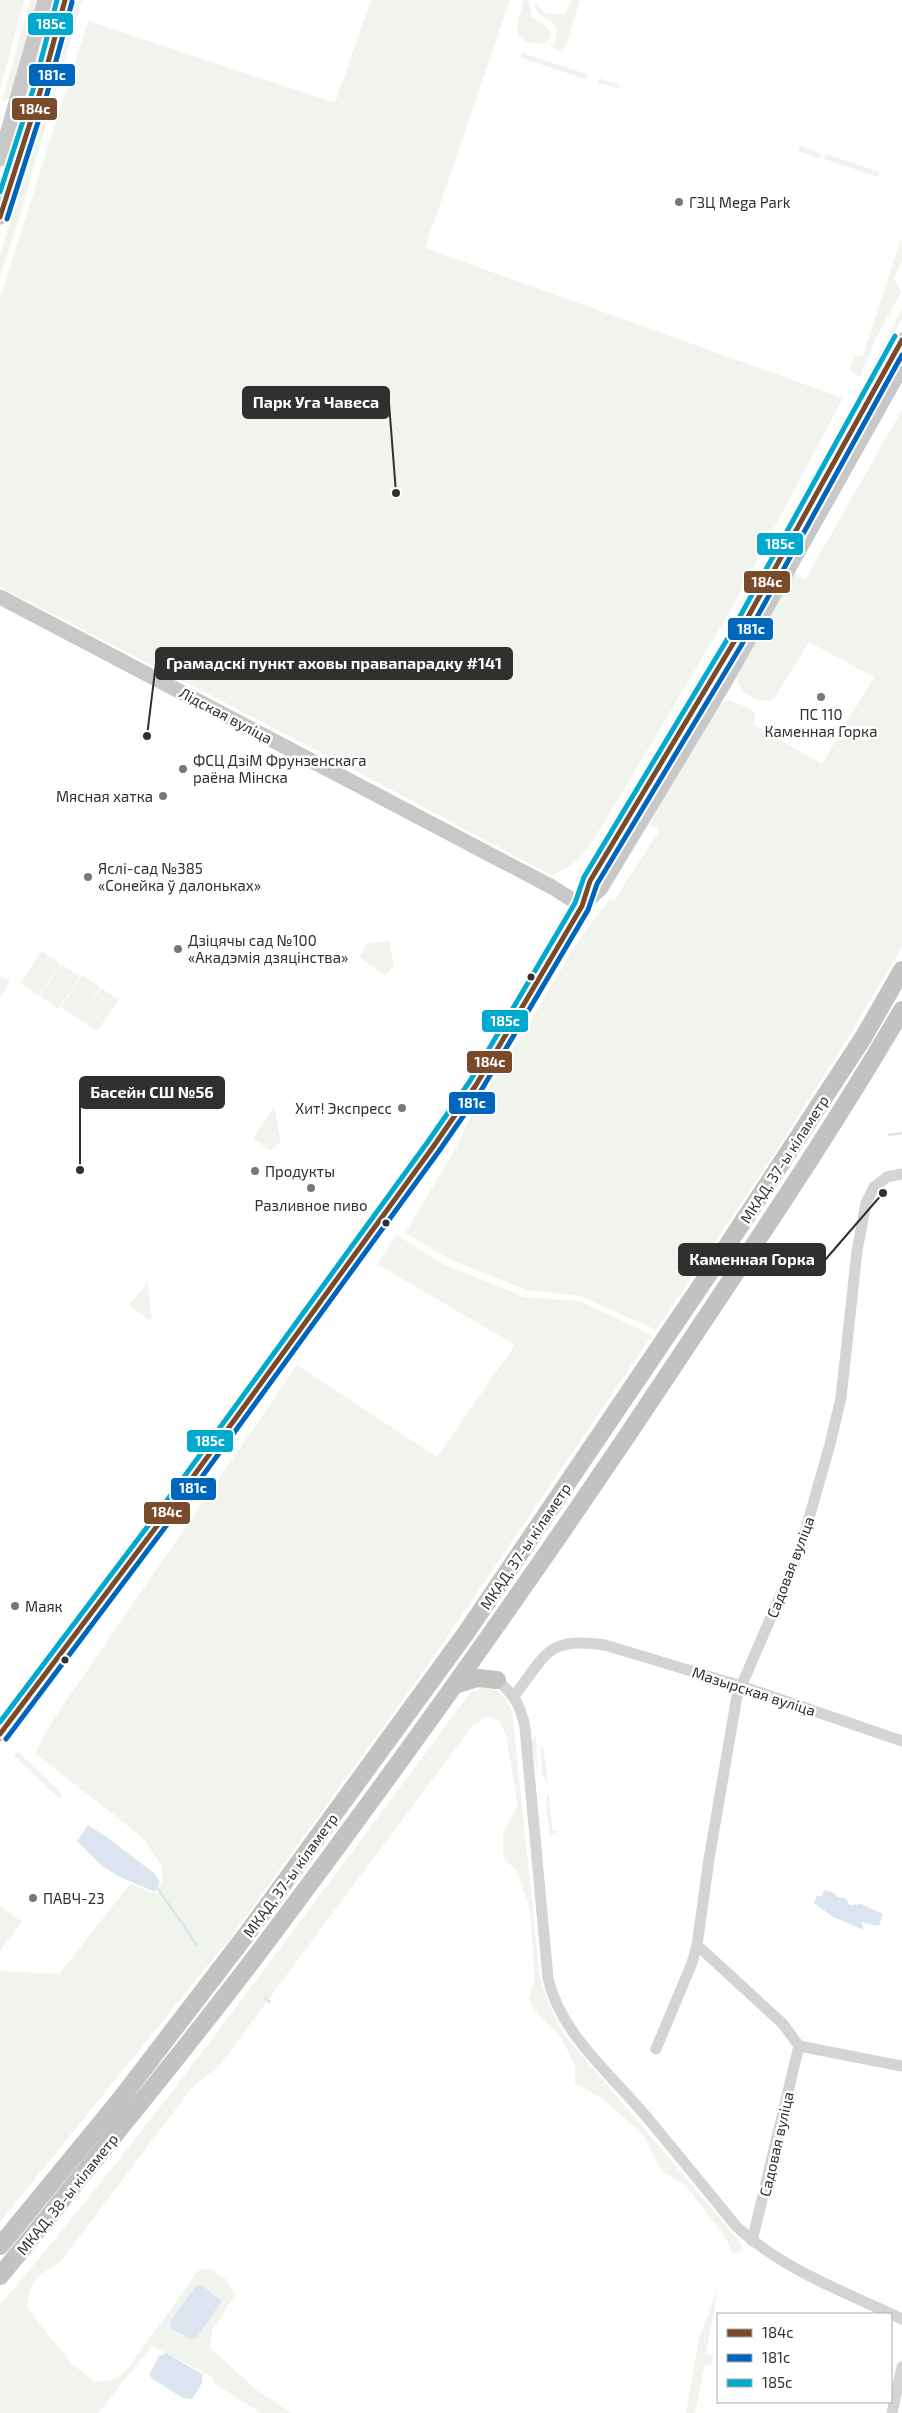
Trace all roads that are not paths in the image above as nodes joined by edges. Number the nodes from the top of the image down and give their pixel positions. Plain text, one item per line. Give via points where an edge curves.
1 (45, 0) edge
2 (65, 0) edge
3 (0, 159) edge
4 (0, 217) edge
5 (902, 340) edge
6 (902, 368) edge
7 (0, 597) edge
8 (582, 906) junction
9 (902, 970) edge
10 (902, 1010) edge
11 (902, 1174) edge
12 (484, 1644) junction
13 (497, 1680) junction
14 (455, 1685) junction
15 (741, 1686) junction
16 (514, 1696) junction
17 (2, 1725) edge
18 (902, 1741) edge
19 (697, 1945) junction
20 (799, 2046) junction
21 (656, 2049) dead end
22 (902, 2066) edge
23 (119, 2101) joint
24 (134, 2112) joint
25 (752, 2241) junction
26 (0, 2246) edge
27 (0, 2276) edge
28 (890, 2313) edge
29 (902, 2367) edge
30 (892, 2413) edge

1 - 3 main road
2 - 4 main road
5 - 8 main road via 734,642 590,881
6 - 8 main road via 722,687 601,888
7 - 8 main road, Лідская вуліца via 552,887
8 - 17 main road via 476,1085 433,1148 163,1518
9 - 23 highway, МКАД, 37-ы кіламетр via 863,1038 717,1262 466,1633 246,1935
10 - 12 highway, МКАД, 37-ы кіламетр via 726,1287
11 - 15 street, Садовая вуліца via 887,1177 874,1187 866,1202 840,1398 816,1498 800,1550
12 - 13 highway via 486,1665
12 - 14 highway, МКАД, 37-ы кіламетр
13 - 14 highway via 478,1678
13 - 16 street
14 - 24 highway, МКАД, 37-ы кіламетр via 266,1942
15 - 16 street, Мазырская вуліца via 605,1645 585,1642 561,1644 549,1651
15 - 18 street, Мазырская вуліца
15 - 19 street, Садовая вуліца via 732,1717
16 - 25 street via 525,1728 548,1978 554,2001 571,2030
19 - 20 street via 783,2024
19 - 21 street, Садовая вуліца
20 - 22 street
20 - 25 street, Садовая вуліца
23 - 26 highway, МКАД, 38-ы кіламетр
24 - 27 highway, МКАД, 38-ы кіламетр
25 - 28 street via 782,2261
29 - 30 street

